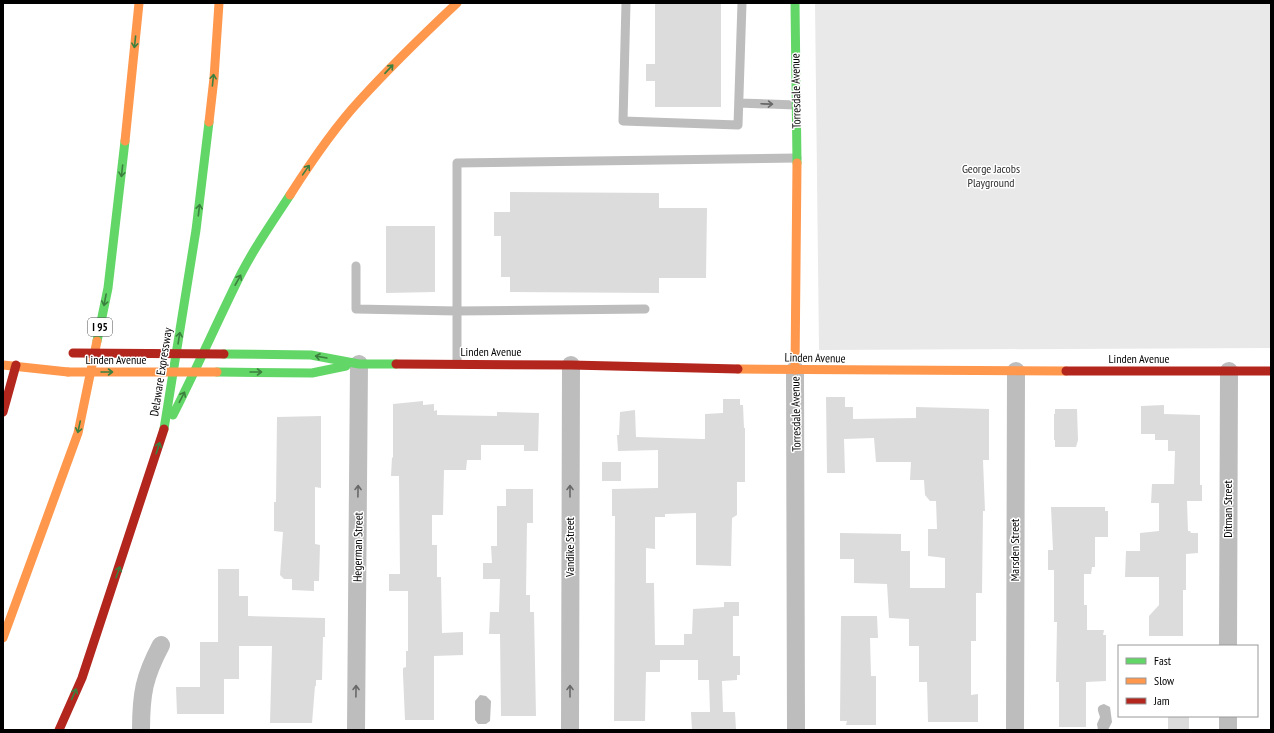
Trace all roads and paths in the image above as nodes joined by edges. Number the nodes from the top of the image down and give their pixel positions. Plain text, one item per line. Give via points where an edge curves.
1 (139, 3) edge
2 (219, 3) edge
3 (457, 3) edge
4 (626, 3) edge
5 (742, 3) edge
6 (795, 3) edge
7 (739, 103) junction
8 (796, 105) junction
9 (797, 158) junction
10 (356, 266) dead end
11 (645, 309) dead end
12 (457, 311) junction
13 (70, 354) dead end
14 (45, 360) dead end
15 (359, 364) junction
16 (457, 364) junction
17 (571, 364) junction
18 (3, 365) edge
19 (16, 366) junction
20 (795, 370) junction
21 (1016, 371) junction
22 (1228, 371) junction
23 (1271, 371) edge
24 (3, 412) edge
25 (164, 432) junction
26 (3, 638) edge
27 (161, 645) dead end
28 (1228, 645) edge
29 (1228, 717) edge
30 (59, 730) edge
31 (141, 730) edge
32 (356, 730) edge
33 (570, 730) edge
34 (796, 730) edge
35 (1015, 730) edge
36 (1228, 730) edge

1 -> 26 main road, I 95 via 108,288 78,433
25 -> 2 main road, Delaware Expressway via 197,223 214,78
25 -> 3 main road via 259,242 304,173 359,101
4 - 7 lane via 623,121 738,125
5 - 7 lane
6 - 8 main road, Torresdale Avenue
7 -> 8 lane
8 - 9 main road, Torresdale Avenue
9 - 12 lane via 457,163
9 - 20 main road, Torresdale Avenue
10 - 12 lane via 356,309
11 - 12 lane
12 - 16 lane
15 -> 13 main road, Linden Avenue, bridge via 311,355
14 - 19 main road, Linden Avenue
15 - 16 main road, Linden Avenue
19 -> 15 main road, Linden Avenue, bridge via 68,372 312,373
32 -> 15 street, Hegerman Street
16 - 17 main road, Linden Avenue
17 - 20 main road, Linden Avenue
33 -> 17 street, Vandike Street
18 - 19 main road, Linden Avenue
19 - 24 main road
20 - 21 main road, Linden Avenue
20 - 34 street, Torresdale Avenue
21 - 22 main road, Linden Avenue
21 - 35 street, Marsden Street
22 - 23 main road, Linden Avenue
22 - 28 street, Ditman Street
30 -> 25 main road, Delaware Expressway via 82,678
27 - 31 street via 150,664 143,691
29 - 36 street

